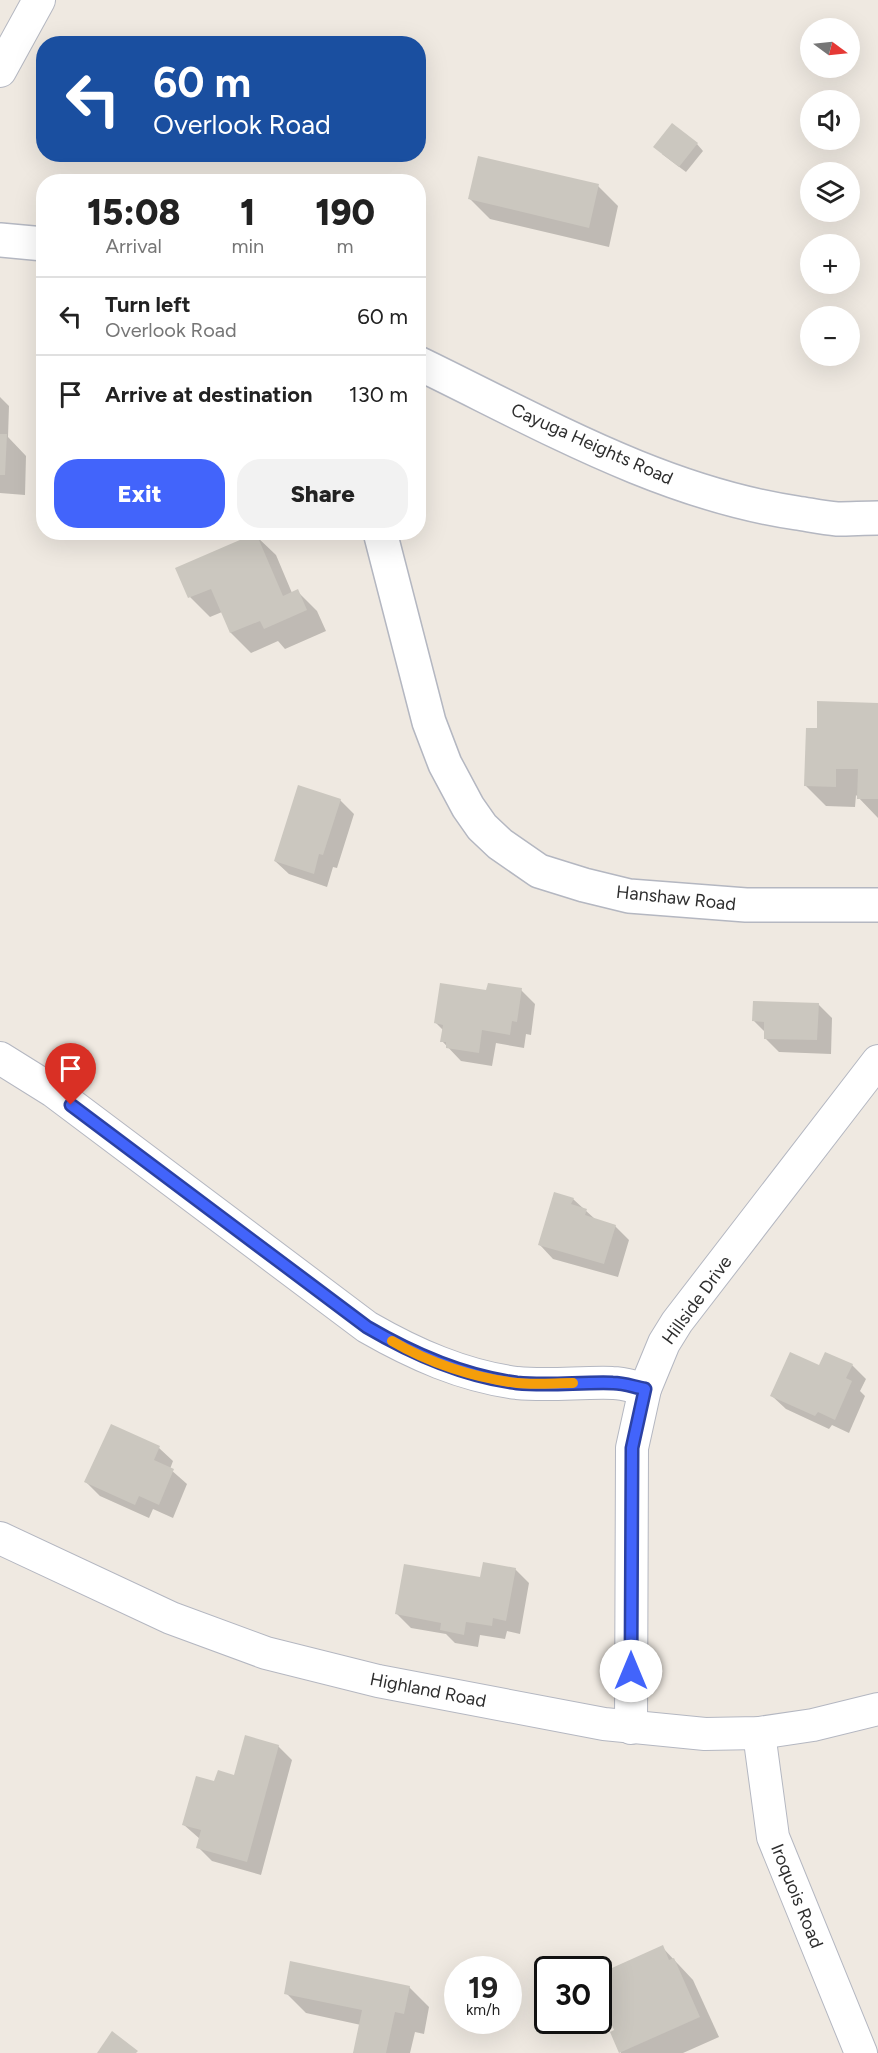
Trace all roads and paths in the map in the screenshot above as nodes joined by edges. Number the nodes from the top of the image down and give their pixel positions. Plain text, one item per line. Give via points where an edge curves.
1 (39, 0) edge
2 (2, 62) edge
3 (0, 240) edge
4 (36, 243) edge
5 (426, 367) edge
6 (878, 518) edge
7 (382, 540) edge
8 (878, 905) edge
9 (0, 1058) edge
10 (878, 1061) edge
11 (645, 1389) junction
12 (0, 1538) edge
13 (878, 1709) edge
14 (631, 1728) junction
15 (759, 1733) junction
16 (861, 2053) edge

1 - 2 street
3 - 4 street
5 - 6 street, Cayuga Heights Road via 650,474 711,495 836,519
7 - 8 street, Hanshaw Road via 429,722 445,764 468,807 500,844 539,871 629,896 746,904
9 - 11 street via 53,1091 367,1327 400,1346 435,1362 517,1383 616,1383
10 - 11 street, Hillside Drive via 677,1322
11 - 14 street, Hillside Drive via 632,1448
12 - 14 street, Highland Road via 171,1618 266,1653 378,1681
13 - 15 street, Highland Road
14 - 15 street, Highland Road via 705,1734
15 - 16 street, Iroquois Road via 773,1837

